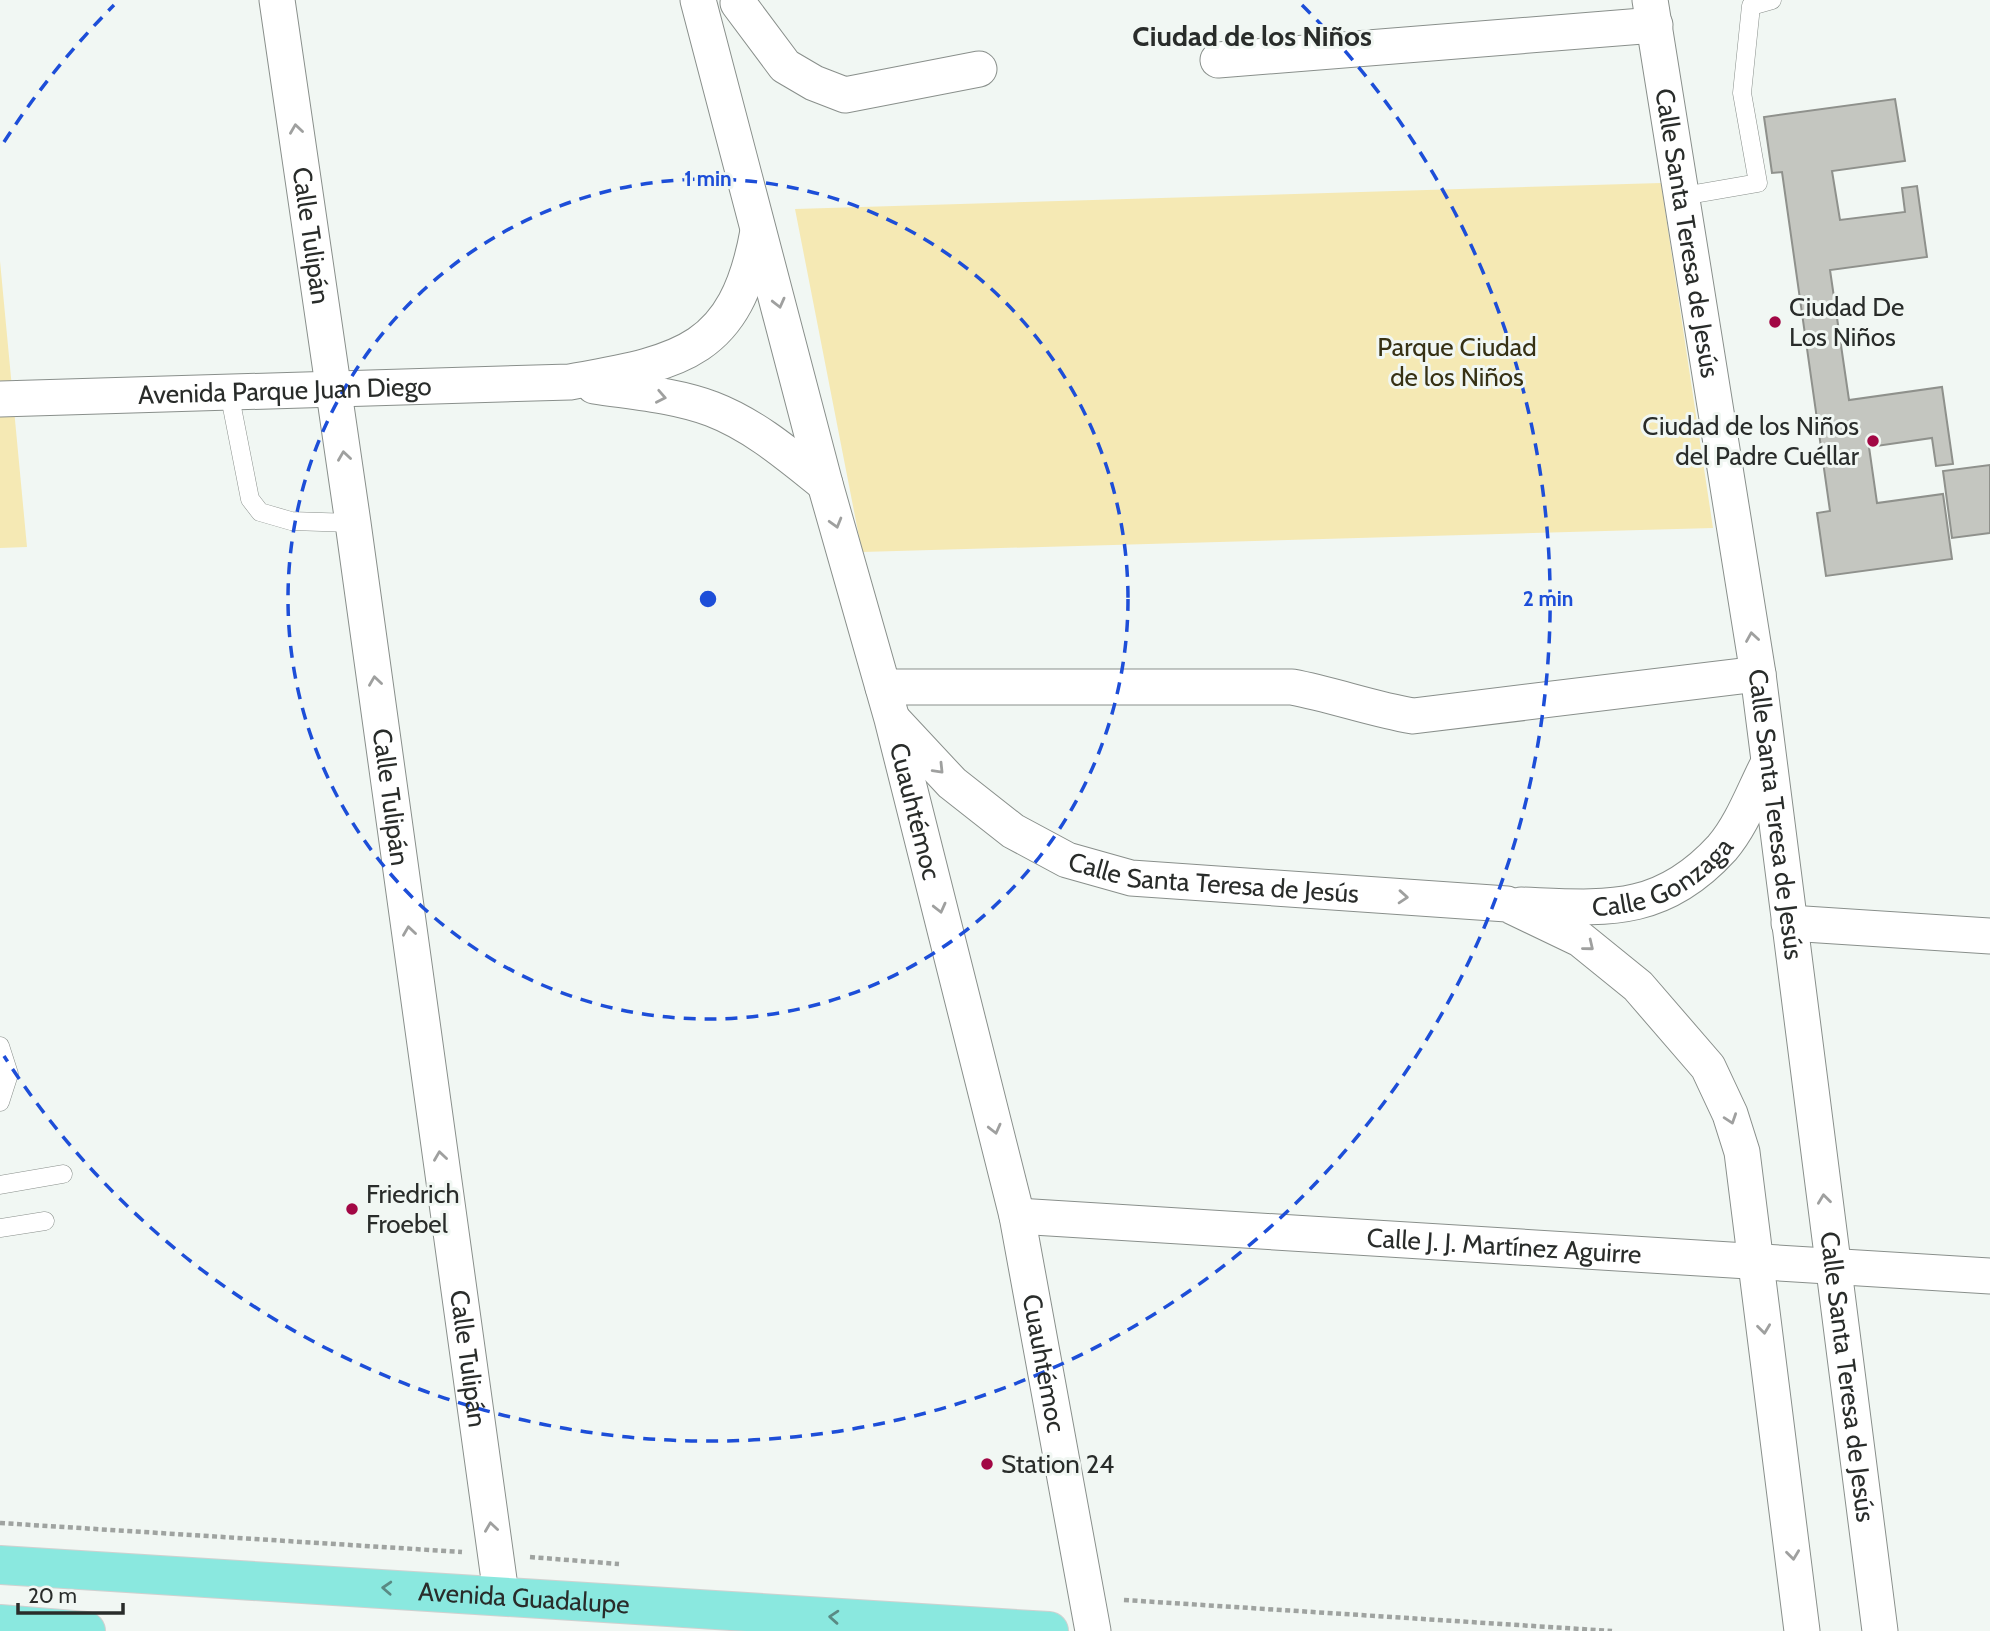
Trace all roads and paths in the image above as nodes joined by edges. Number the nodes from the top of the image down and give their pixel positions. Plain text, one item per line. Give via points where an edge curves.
1 (276, 0) edge
2 (698, 0) edge
3 (1772, 0) edge
4 (738, 1) edge
5 (1653, 13) edge
6 (1217, 60) dead end
7 (979, 69) dead end
8 (730, 116) junction
9 (1683, 196) junction
10 (759, 224) junction
11 (570, 382) junction
12 (334, 390) junction
13 (229, 393) junction
14 (0, 398) edge
15 (825, 484) junction
16 (353, 523) junction
17 (1758, 674) junction
18 (888, 703) junction
19 (1768, 764) junction
20 (1507, 904) junction
21 (1789, 923) junction
22 (1990, 936) edge
23 (0, 1046) edge
24 (0, 1102) edge
25 (64, 1174) dead end
26 (0, 1185) edge
27 (1017, 1216) junction
28 (45, 1221) dead end
29 (0, 1228) edge
30 (1755, 1261) junction
31 (1833, 1266) junction
32 (1990, 1276) edge
33 (0, 1565) edge
34 (501, 1594) junction
35 (0, 1625) edge
36 (86, 1631) edge
37 (1049, 1631) edge
38 (1093, 1631) edge
39 (1802, 1631) edge
40 (1880, 1631) edge

12 -> 1 street, Calle Tulipán
2 - 8 street, Cuauhtémoc
3 - 9 lane via 1751,6 1742,93 1758,183
4 - 7 street via 785,66 845,95
4 - 8 street via 732,28
5 - 6 street
5 - 9 street, Calle Santa Teresa de Jesús
8 - 10 street, Cuauhtémoc
17 -> 9 street, Calle Santa Teresa de Jesús
10 - 11 street, Avenida Parque Juan Diego via 751,267 729,313 704,342 646,368
10 -> 15 street, Cuauhtémoc
11 - 12 street, Avenida Parque Juan Diego
11 -> 15 street, Avenida Parque Juan Diego via 711,408 774,443
12 - 13 street, Avenida Parque Juan Diego
16 -> 12 street, Calle Tulipán
13 - 14 street, Avenida Parque Juan Diego
13 - 16 lane via 250,499 260,512 291,521
15 -> 18 street, Cuauhtémoc
34 -> 16 street, Calle Tulipán
17 - 18 street via 1413,716 1292,687
17 - 19 street, Calle Santa Teresa de Jesús
18 -> 20 street, Calle Santa Teresa de Jesús via 953,783 1013,831 1067,860 1131,878
18 -> 27 street, Cuauhtémoc
19 - 20 street, Calle Gonzaga via 1723,848 1661,895 1597,908
19 - 21 street, Calle Santa Teresa de Jesús
20 -> 30 street, Calle Santa Teresa de Jesús via 1580,939 1638,986 1708,1067 1742,1152
21 - 22 street
31 -> 21 street, Calle Santa Teresa de Jesús
23 - 24 lane via 9,1074
25 - 26 lane
27 - 30 street, Calle J. J. Martínez Aguirre
27 - 38 street, Cuauhtémoc
28 - 29 lane
30 - 31 street, Calle J. J. Martínez Aguirre
30 -> 39 street, Calle Santa Teresa de Jesús
31 - 32 street, Calle J. J. Martínez Aguirre
31 - 40 street, Calle Santa Teresa de Jesús
34 -> 33 main road, Avenida Guadalupe
37 -> 34 main road, Avenida Guadalupe
35 - 36 main road

